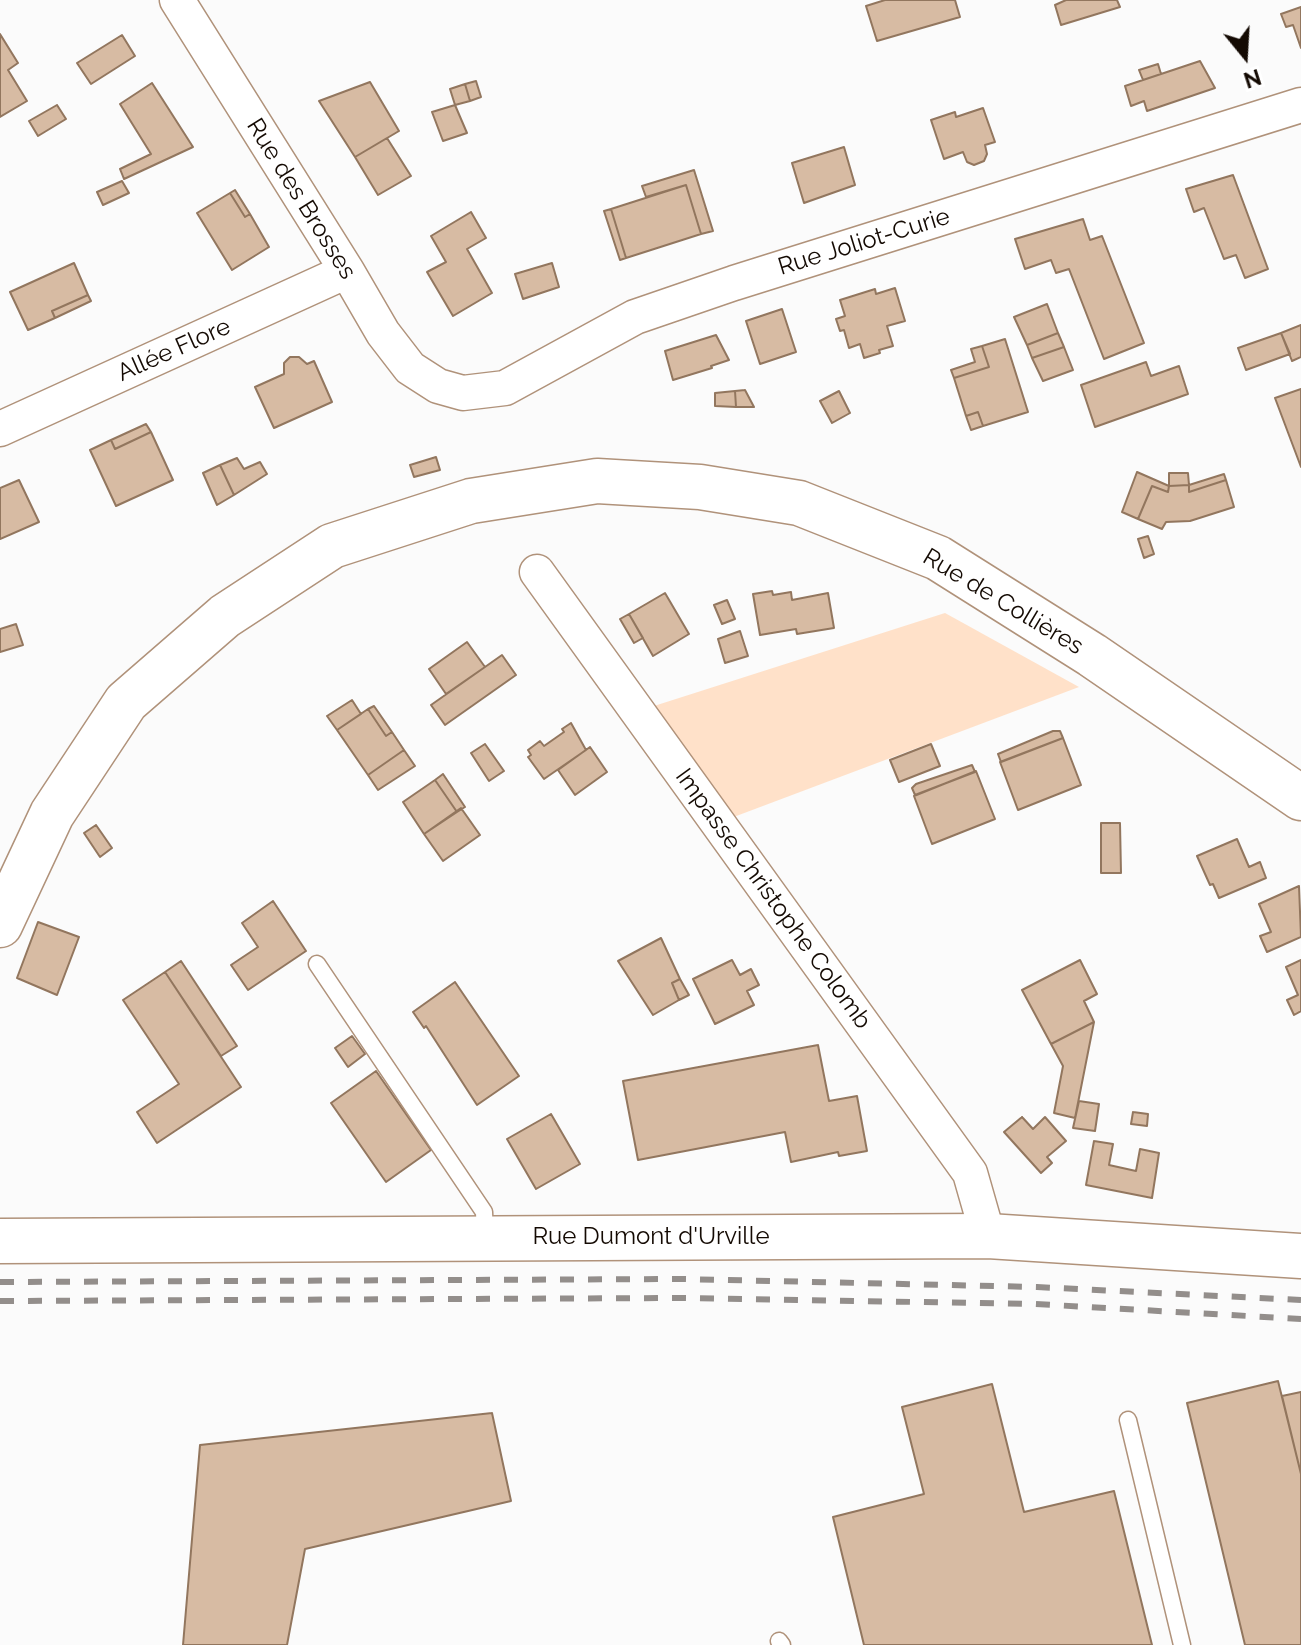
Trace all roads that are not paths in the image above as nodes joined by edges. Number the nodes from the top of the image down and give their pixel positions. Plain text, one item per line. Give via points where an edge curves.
1 (177, 0) edge
2 (1301, 105) edge
3 (347, 271) junction
4 (438, 386) joint
5 (0, 429) edge
6 (537, 572) dead end
7 (1301, 798) edge
8 (0, 925) edge
9 (317, 964) dead end
10 (988, 1236) junction
11 (485, 1238) junction
12 (0, 1241) edge
13 (1301, 1256) edge
14 (1128, 1420) dead end
15 (1182, 1645) edge

1 - 3 street, Rue des Brosses
2 - 4 street, Rue Joliot-Curie via 635,317 505,388 463,393
3 - 4 street, Rue des Brosses via 410,368
3 - 5 street, Allée Flore
6 - 10 street, Impasse Christophe Colomb via 970,1173
7 - 8 main road, Rue de Collières via 1092,655 938,558 799,503 700,487 597,481 471,501 332,546 225,616 126,702 52,814
9 - 11 lane via 484,1212
10 - 11 main road, Rue Dumont d'Urville
10 - 13 main road, Rue Dumont d'Urville
11 - 12 main road, Rue Dumont d'Urville
14 - 15 lane

